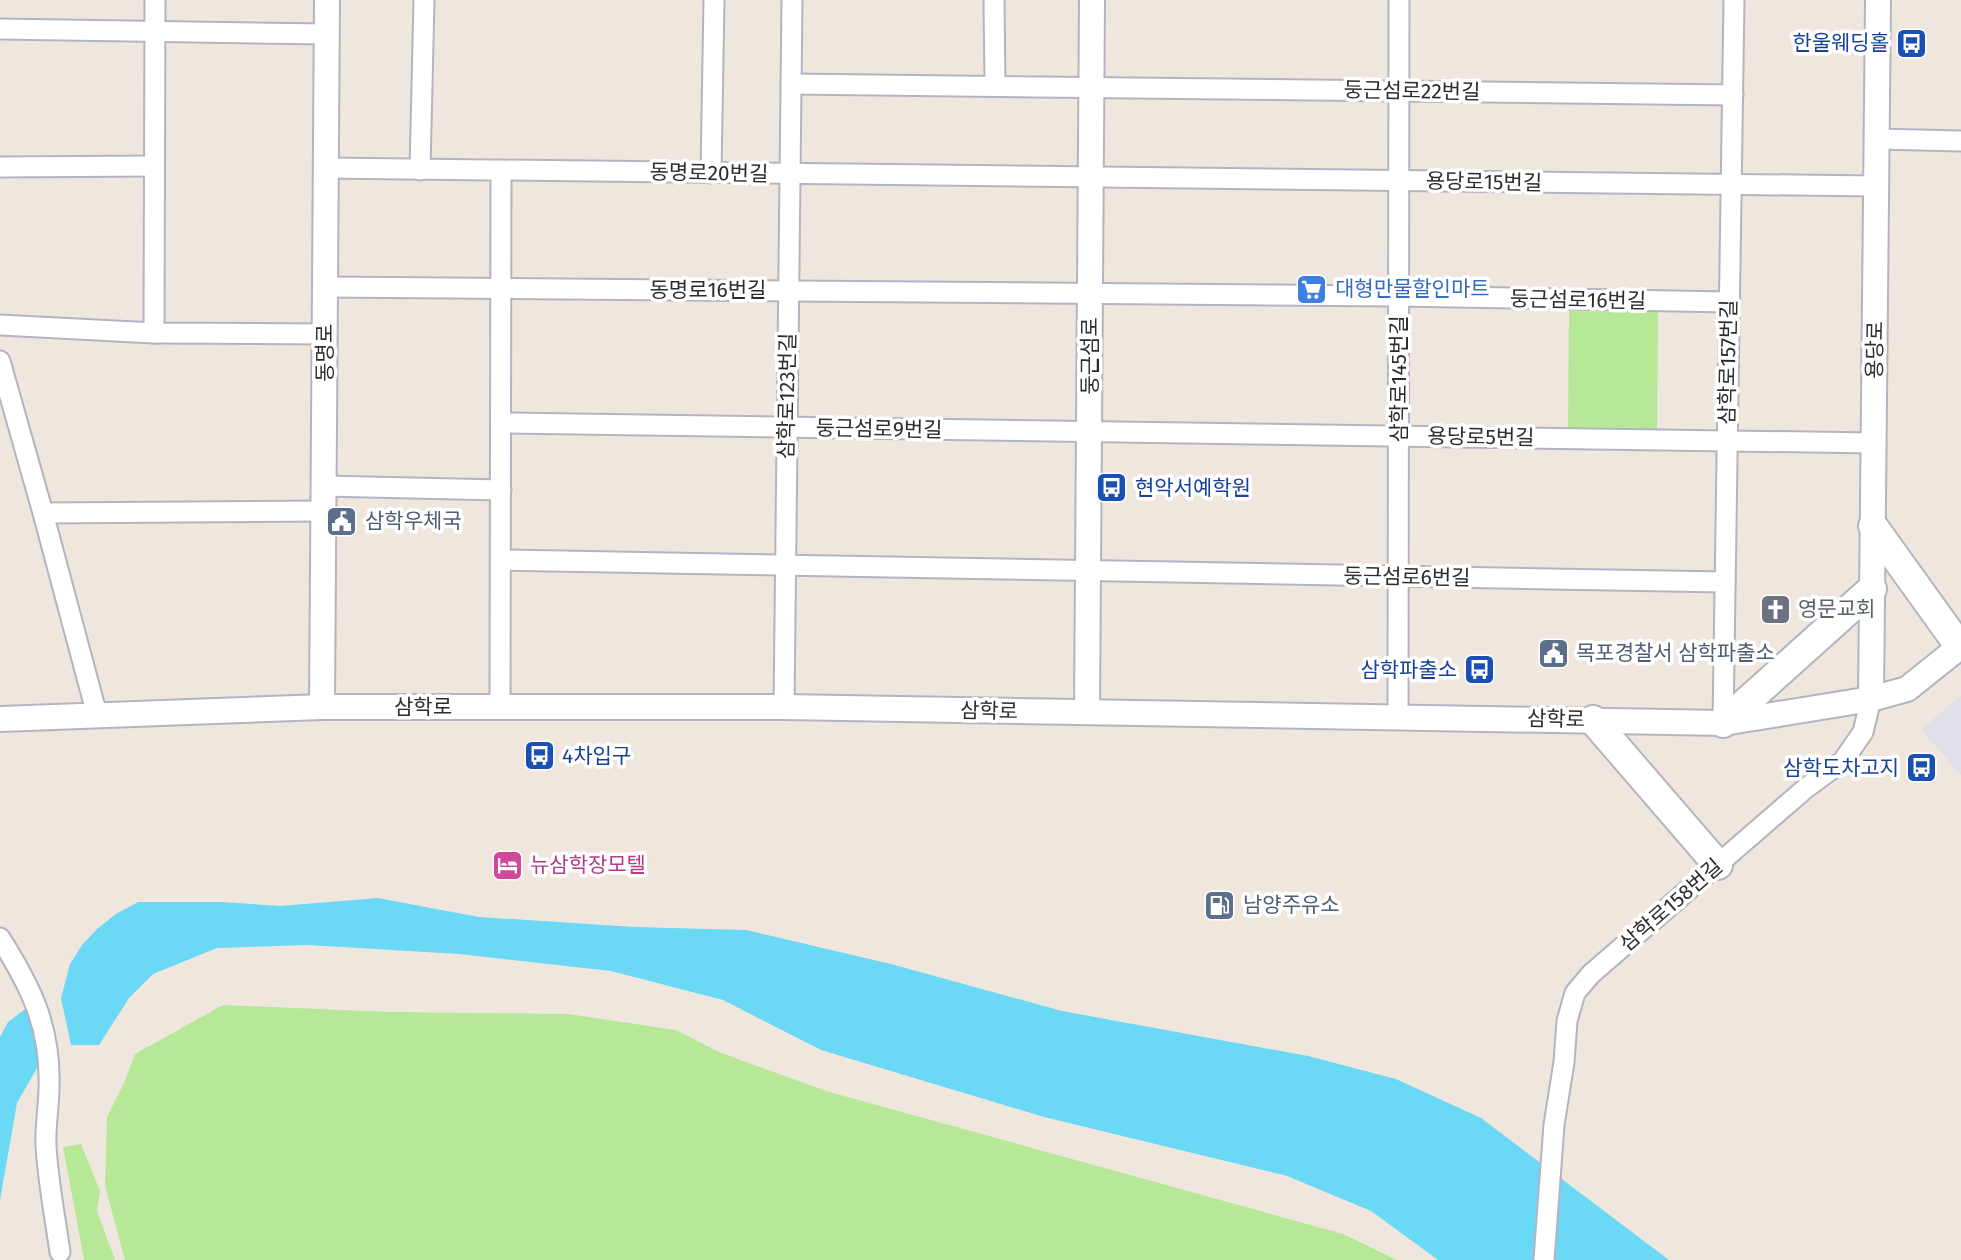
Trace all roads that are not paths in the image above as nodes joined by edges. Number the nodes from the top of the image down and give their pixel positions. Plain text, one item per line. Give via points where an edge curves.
1 (155, 0) edge
2 (327, 0) edge
3 (424, 0) edge
4 (713, 0) edge
5 (792, 0) edge
6 (994, 0) edge
7 (1092, 0) edge
8 (1399, 0) edge
9 (1734, 0) edge
10 (1878, 0) edge
11 (0, 29) edge
12 (155, 32) junction
13 (327, 34) junction
14 (792, 84) junction
15 (995, 86) junction
16 (1091, 87) junction
17 (1399, 91) junction
18 (1732, 95) junction
19 (1877, 139) junction
20 (1961, 141) edge
21 (154, 166) junction
22 (0, 167) edge
23 (326, 168) junction
24 (420, 170) junction
25 (501, 170) junction
26 (711, 173) junction
27 (790, 174) junction
28 (1091, 177) junction
29 (1399, 181) junction
30 (1731, 185) junction
31 (1876, 186) junction
32 (325, 287) junction
33 (501, 288) junction
34 (789, 291) junction
35 (1090, 293) junction
36 (1399, 296) junction
37 (1729, 302) junction
38 (0, 325) edge
39 (154, 333) junction
40 (325, 334) junction
41 (0, 361) edge
42 (501, 424) junction
43 (787, 428) junction
44 (1089, 432) junction
45 (1398, 436) junction
46 (1727, 441) junction
47 (1874, 443) junction
48 (323, 486) junction
49 (501, 490) junction
50 (323, 511) junction
51 (43, 513) junction
52 (1872, 526) junction
53 (501, 560) junction
54 (786, 565) junction
55 (1088, 571) junction
56 (1398, 577) junction
57 (1725, 583) junction
58 (1872, 589) junction
59 (1961, 647) edge
60 (1871, 699) junction
61 (322, 707) junction
62 (500, 707) junction
63 (784, 707) junction
64 (1087, 712) junction
65 (97, 715) junction
66 (1398, 716) junction
67 (0, 719) edge
68 (1593, 720) junction
69 (1723, 723) junction
70 (1718, 865) junction
71 (0, 938) edge
72 (60, 1251) dead end
73 (1544, 1260) edge

1 - 12 street
2 - 13 street, 동명로
3 - 24 street
4 - 26 street
5 - 14 street, 삼학로123번길
6 - 15 street
7 - 16 street, 둥근섬로
8 - 17 street, 삼학로145번길
9 - 18 street, 삼학로157번길
10 - 19 street, 용당로
11 - 12 street
12 - 13 street
12 - 21 street
13 - 23 street, 동명로
14 - 15 street, 둥근섬로22번길
14 - 27 street, 삼학로123번길
15 - 16 street, 둥근섬로22번길
16 - 17 street, 둥근섬로22번길
16 - 28 street, 둥근섬로
17 - 18 street, 둥근섬로22번길
17 - 29 street, 삼학로145번길
18 - 30 street, 삼학로157번길
19 - 20 street
19 - 31 street, 용당로
21 - 22 street
21 - 39 street
23 - 24 street, 동명로20번길
23 - 32 street, 동명로
24 - 25 street, 동명로20번길
25 - 26 street, 동명로20번길
25 - 33 street
26 - 27 street, 동명로20번길
27 - 28 street, 동명로20번길
27 - 34 street, 삼학로123번길
28 - 29 street, 용당로15번길
28 - 35 street, 둥근섬로
29 - 30 street, 용당로15번길
29 - 36 street, 삼학로145번길
30 - 31 street, 용당로15번길
30 - 37 street, 삼학로157번길
31 - 47 street, 용당로
32 - 33 street, 동명로16번길
32 - 40 street, 동명로
33 - 34 street, 동명로16번길
33 - 42 street
34 - 35 street, 동명로16번길
34 - 43 street, 삼학로123번길
35 - 36 street, 둥근섬로16번길
35 - 44 street, 둥근섬로
36 - 37 street, 둥근섬로16번길
36 - 45 street, 삼학로145번길
37 - 46 street, 삼학로157번길
38 - 39 street
39 - 40 street
40 - 48 street, 동명로
41 - 51 street
42 - 43 street, 둥근섬로9번길
42 - 49 street
43 - 44 street, 둥근섬로9번길
43 - 54 street, 삼학로123번길
44 - 45 street, 용당로5번길
44 - 55 street, 둥근섬로
45 - 46 street, 용당로5번길
45 - 56 street, 삼학로145번길
46 - 47 street, 용당로5번길
46 - 57 street, 삼학로157번길
47 - 52 street, 용당로
48 - 49 street
48 - 50 street, 동명로
49 - 53 street
50 - 51 street
50 - 61 street, 동명로
51 - 65 street
52 - 58 street, 용당로
52 - 59 main road
53 - 54 street, 둥근섬로6번길
53 - 62 street
54 - 55 street, 둥근섬로6번길
54 - 63 street, 삼학로123번길
55 - 56 street, 둥근섬로6번길
55 - 64 street, 둥근섬로
56 - 57 street, 둥근섬로6번길
56 - 66 street, 삼학로145번길
57 - 69 street, 삼학로157번길
58 - 60 street, 용당로
58 - 69 main road
59 - 60 street, 삼학로 via 1907,689
60 - 69 street, 삼학로
60 - 70 street, 삼학로158번길 via 1863,732 1843,761
61 - 62 street, 삼학로
61 - 65 street, 삼학로
62 - 63 street, 삼학로
63 - 64 street, 삼학로
64 - 66 street, 삼학로
65 - 67 street, 삼학로
66 - 68 street, 삼학로
68 - 69 street, 삼학로
68 - 70 main road
70 - 73 street, 삼학로158번길 via 1575,992 1554,1125
71 - 72 street via 24,979 47,1036 46,1148

